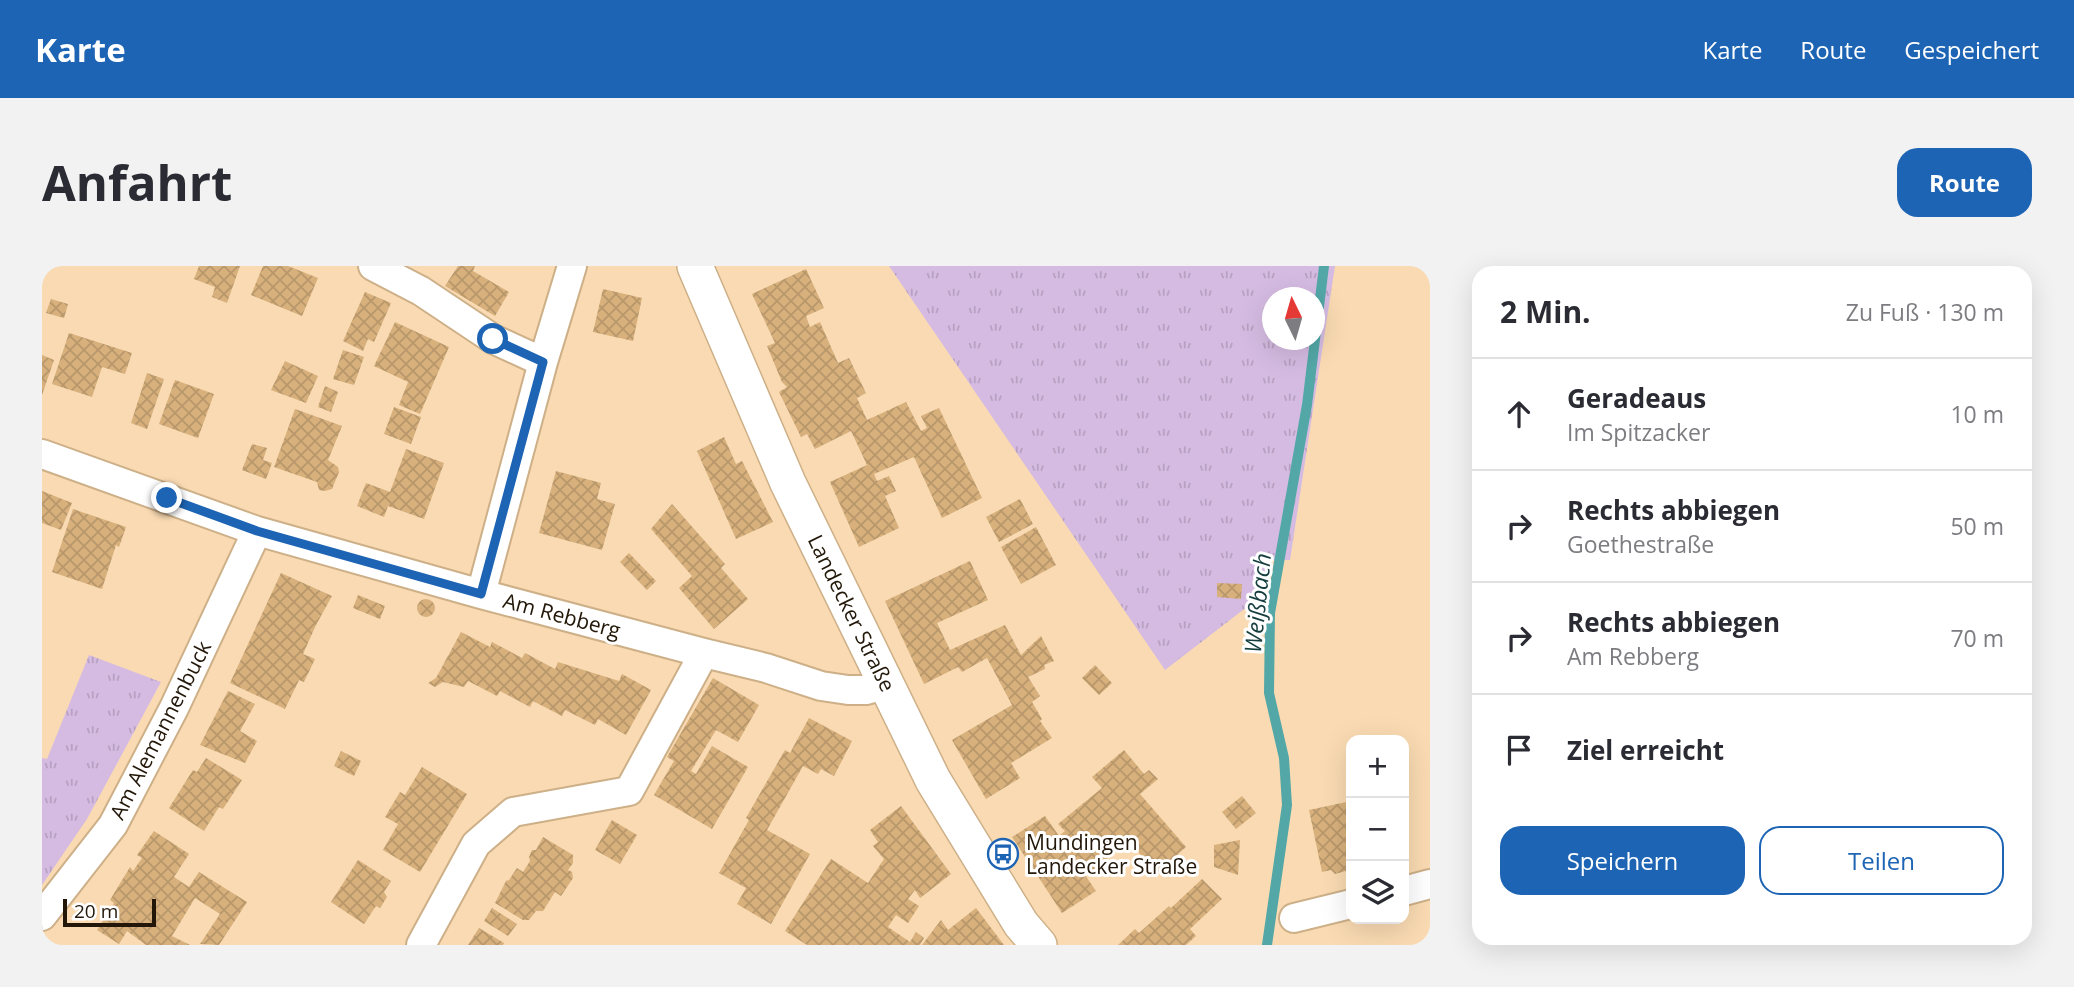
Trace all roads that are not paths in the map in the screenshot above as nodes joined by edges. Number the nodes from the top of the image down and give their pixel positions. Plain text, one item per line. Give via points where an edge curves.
1 (373, 266) edge
2 (572, 266) edge
3 (695, 266) edge
4 (543, 362) junction
5 (42, 454) edge
6 (257, 531) junction
7 (481, 594) junction
8 (704, 653) junction
9 (887, 684) junction
10 (1430, 884) edge
11 (1409, 890) edge
12 (1346, 905) edge
13 (42, 916) edge
14 (1294, 918) dead end
15 (421, 945) edge
16 (1039, 945) edge

1 - 4 street via 421,291 493,339
2 - 4 street
3 - 9 street, Landecker Straße via 788,483
4 - 7 street
5 - 6 street, Am Rebberg
6 - 7 street, Am Rebberg
6 - 13 street, Am Alemannenbuck via 113,825
7 - 8 street, Am Rebberg
8 - 9 street, Am Rebberg via 821,686 866,690
8 - 15 street via 629,791 513,812 476,844
9 - 16 street, Landecker Straße via 933,780 1021,924
10 - 11 street
12 - 14 street

